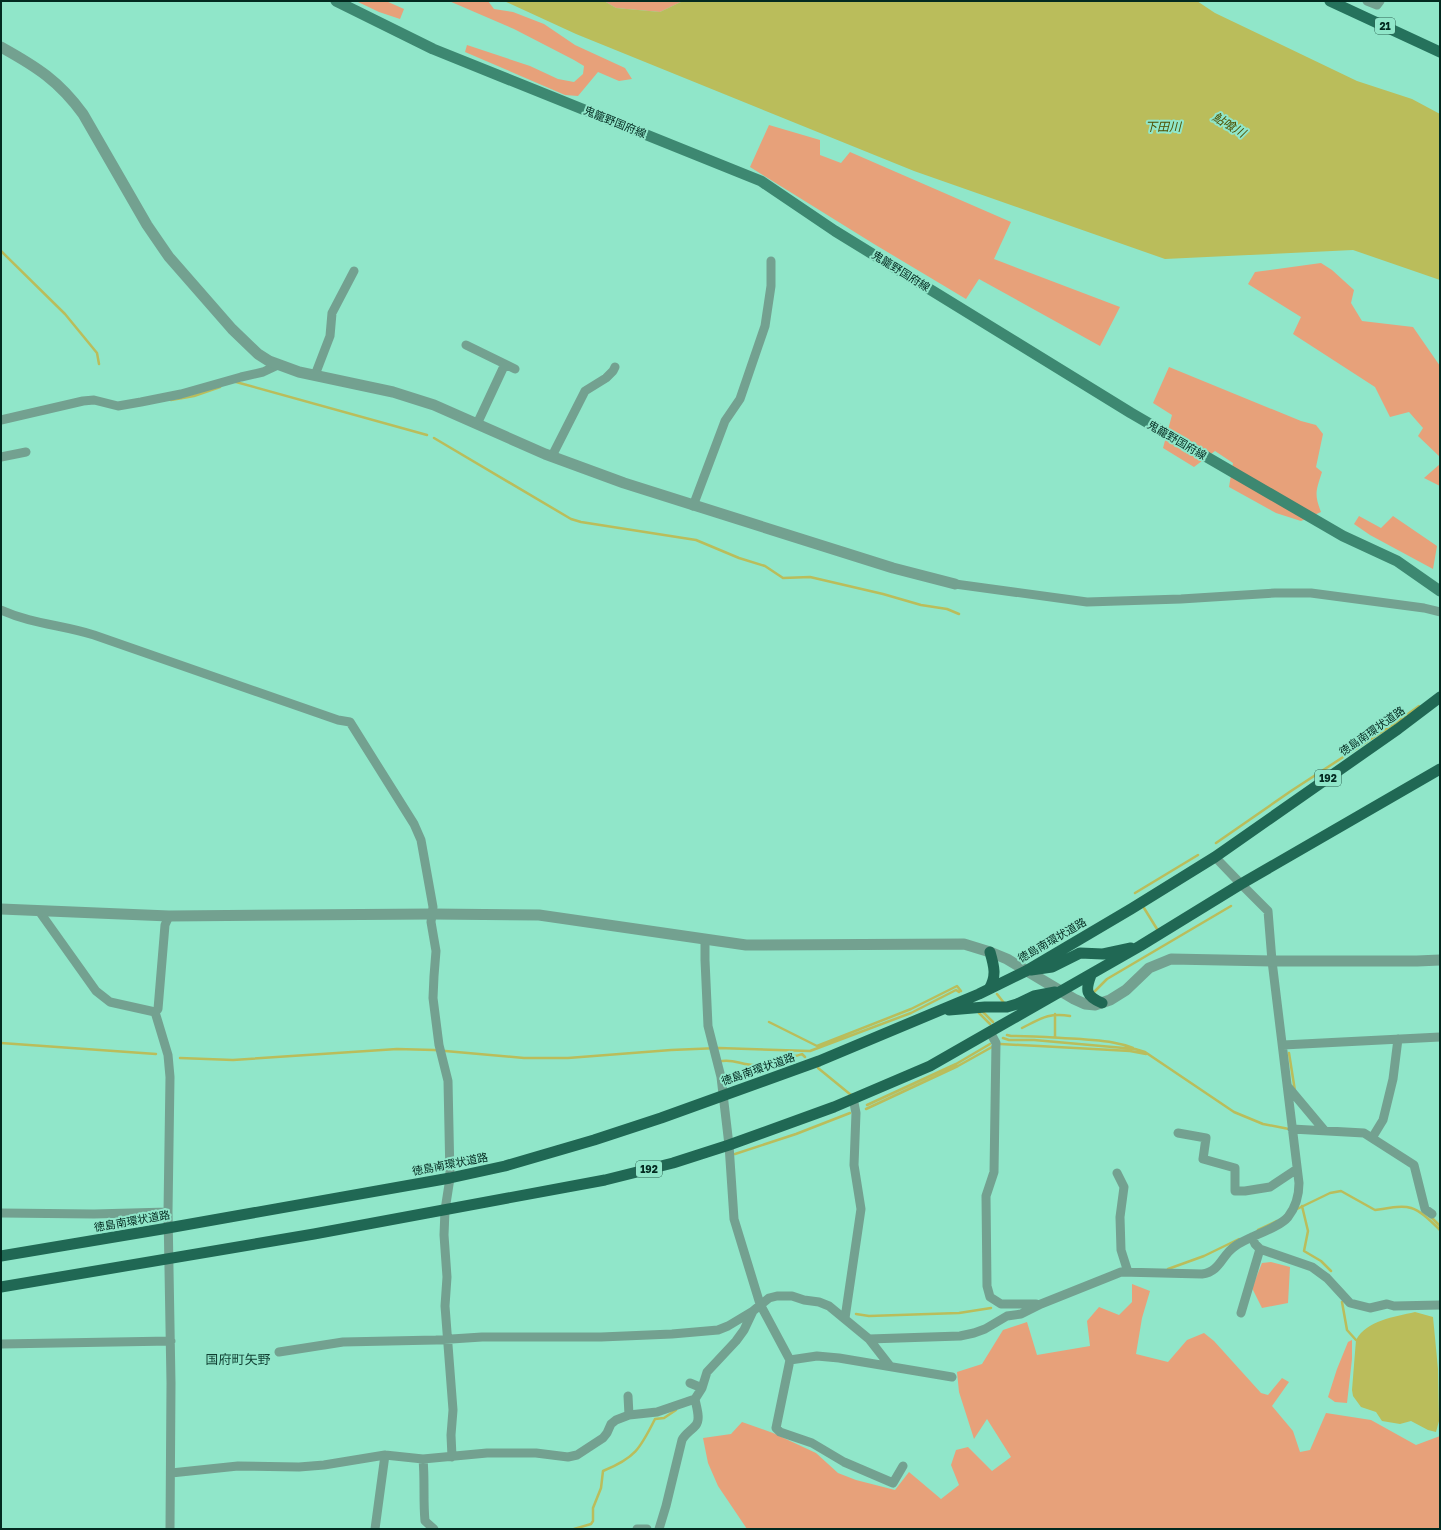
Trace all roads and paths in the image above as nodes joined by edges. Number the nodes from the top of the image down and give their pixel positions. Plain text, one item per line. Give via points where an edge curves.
1 (336, 1) edge
2 (1330, 1) edge
3 (1367, 1) edge
4 (1380, 1) edge
5 (1, 47) edge
6 (1440, 52) edge
7 (771, 261) dead end
8 (354, 271) dead end
9 (466, 346) dead end
10 (505, 364) junction
11 (278, 365) junction
12 (615, 366) dead end
13 (515, 369) dead end
14 (315, 375) junction
15 (1, 420) edge
16 (478, 424) junction
17 (26, 452) dead end
18 (552, 456) junction
19 (1, 457) edge
20 (693, 506) junction
21 (955, 584) joint
22 (1440, 591) edge
23 (1, 610) edge
24 (1440, 612) edge
25 (1440, 697) edge
26 (1440, 769) edge
27 (1215, 857) junction
28 (1240, 884) junction
29 (1, 909) edge
30 (39, 911) junction
31 (432, 914) junction
32 (169, 916) junction
33 (705, 940) junction
34 (1140, 946) junction
35 (990, 952) junction
36 (1440, 960) edge
37 (1272, 961) junction
38 (1026, 971) junction
39 (1091, 975) junction
40 (989, 989) junction
41 (1060, 992) junction
42 (1102, 1003) junction
43 (938, 1011) junction
44 (155, 1012) junction
45 (990, 1032) junction
46 (1440, 1037) edge
47 (1398, 1039) junction
48 (1283, 1045) junction
49 (1288, 1087) junction
50 (722, 1095) junction
51 (853, 1098) junction
52 (1292, 1129) junction
53 (1324, 1130) junction
54 (1178, 1133) dead end
55 (1372, 1138) junction
56 (729, 1145) junction
57 (1297, 1169) junction
58 (1116, 1172) dead end
59 (450, 1178) junction
60 (445, 1210) junction
61 (168, 1212) junction
62 (1, 1213) edge
63 (1432, 1214) dead end
64 (168, 1228) junction
65 (1252, 1237) junction
66 (1260, 1249) junction
67 (1, 1256) edge
68 (169, 1259) junction
69 (1128, 1272) junction
70 (1, 1287) edge
71 (1041, 1304) junction
72 (1440, 1305) edge
73 (757, 1308) junction
74 (1241, 1313) dead end
75 (845, 1318) junction
76 (448, 1339) junction
77 (869, 1339) junction
78 (171, 1341) junction
79 (1, 1344) edge
80 (279, 1352) dead end
81 (790, 1360) junction
82 (890, 1366) junction
83 (952, 1377) dead end
84 (690, 1383) dead end
85 (702, 1388) junction
86 (628, 1396) dead end
87 (694, 1399) junction
88 (629, 1415) junction
89 (384, 1455) junction
90 (452, 1457) junction
91 (423, 1459) junction
92 (903, 1466) dead end
93 (171, 1473) junction
94 (661, 1528) edge
95 (170, 1529) edge
96 (375, 1529) edge
97 (434, 1529) edge
98 (637, 1529) edge
99 (645, 1529) edge

1 - 22 main road, 鬼籠野国府線 via 433,49 762,181 835,231 1131,414 1344,536 1397,561
2 - 6 main road, 21
3 - 4 street via 1377,5
5 - 11 street via 44,73 72,99 147,225 169,257 248,345
7 - 20 street via 771,286 765,326 740,399 725,421
8 - 14 street via 332,313 330,336
9 - 10 street
10 - 13 street
10 - 16 street
11 - 14 street
11 - 15 street via 263,372 181,394 118,406 94,400 84,401
12 - 18 street via 606,378 585,391
14 - 16 street via 393,392 434,405
16 - 18 street
17 - 19 street
18 - 20 street
20 - 21 street via 886,566
21 - 24 street via 1087,602 1311,593
23 - 31 street via 18,618 76,629 350,722 414,824 421,840
25 - 27 highway, 徳島南環状道路 / 192
26 - 28 highway, 192
27 - 28 street
27 - 38 highway, 徳島南環状道路 / 192
28 - 34 highway, 192
28 - 37 street via 1268,911
29 - 30 street
30 - 32 street
30 - 44 street via 96,991 110,1002
31 - 32 street
31 - 33 street via 539,915
31 - 59 street via 436,951 433,998 448,1081
32 - 44 street via 165,925 158,1009
33 - 35 street via 746,945 964,944
33 - 50 street via 708,1026 721,1077
34 - 38 highway via 1103,954 1080,954 1052,967
34 - 39 highway, 192
35 - 38 street
35 - 40 highway via 995,970
36 - 37 street
37 - 42 street via 1171,959 1149,968 1126,990
37 - 48 street
38 - 40 highway, 徳島南環状道路 / 192
38 - 41 street
39 - 41 highway, 192
39 - 42 highway via 1088,994 1092,999
40 - 43 highway, 徳島南環状道路 / 192
41 - 42 street via 1085,1004
41 - 43 highway via 1034,996 1007,1007
41 - 45 highway, 192
43 - 50 highway, 徳島南環状道路 / 192 via 819,1061
44 - 61 street via 168,1056 170,1077
45 - 51 highway, 192 via 930,1066
45 - 71 street via 996,1043 994,1172 986,1196 987,1286 990,1297 1001,1304
46 - 47 street
47 - 48 street
47 - 55 street via 1393,1079 1383,1120
48 - 49 street
49 - 52 street
49 - 53 street
50 - 56 street
50 - 59 highway, 徳島南環状道路 / 192 via 594,1140 505,1166
51 - 56 highway, 192
51 - 75 street via 856,1113 854,1165 860,1209
52 - 53 street
52 - 57 street
53 - 55 street via 1364,1133
54 - 57 street via 1206,1138 1203,1159 1234,1168 1235,1190 1270,1187
55 - 63 street via 1414,1165 1425,1209
56 - 60 highway, 192 via 605,1180
56 - 73 street via 734,1219
57 - 65 street via 1299,1192 1291,1212 1282,1222
58 - 69 street via 1124,1187 1120,1217 1121,1250
59 - 60 street
59 - 64 highway, 徳島南環状道路 / 192
60 - 68 highway, 192
60 - 76 street
61 - 62 street
61 - 64 street
64 - 67 highway, 徳島南環状道路 / 192
64 - 68 street
65 - 66 street via 1254,1244
65 - 69 street via 1234,1246 1218,1267 1207,1273
66 - 72 street via 1312,1267 1327,1278 1350,1303 1370,1308 1387,1304
66 - 74 street
68 - 70 highway, 192
68 - 78 street
69 - 71 street via 1121,1272
71 - 77 street via 1021,1314 1007,1316 984,1329 960,1336
73 - 75 street via 769,1298 792,1296 829,1306
73 - 76 street via 718,1330 601,1337
73 - 81 street
73 - 85 street via 728,1351 707,1372
75 - 77 street
76 - 80 street via 343,1342
76 - 90 street via 453,1410
77 - 82 street
78 - 79 street
78 - 93 street
81 - 82 street via 816,1356
81 - 92 street via 776,1428 780,1432 812,1443 844,1462 893,1483
82 - 83 street
84 - 85 street
85 - 87 street
86 - 88 street
87 - 88 street via 656,1412
87 - 94 street via 697,1424 682,1440
88 - 90 street via 616,1420 603,1438 577,1455 568,1457 518,1453
89 - 91 street
89 - 93 street via 324,1465 238,1466
89 - 96 street
90 - 91 street
91 - 97 street via 425,1521
93 - 95 street
98 - 99 street

